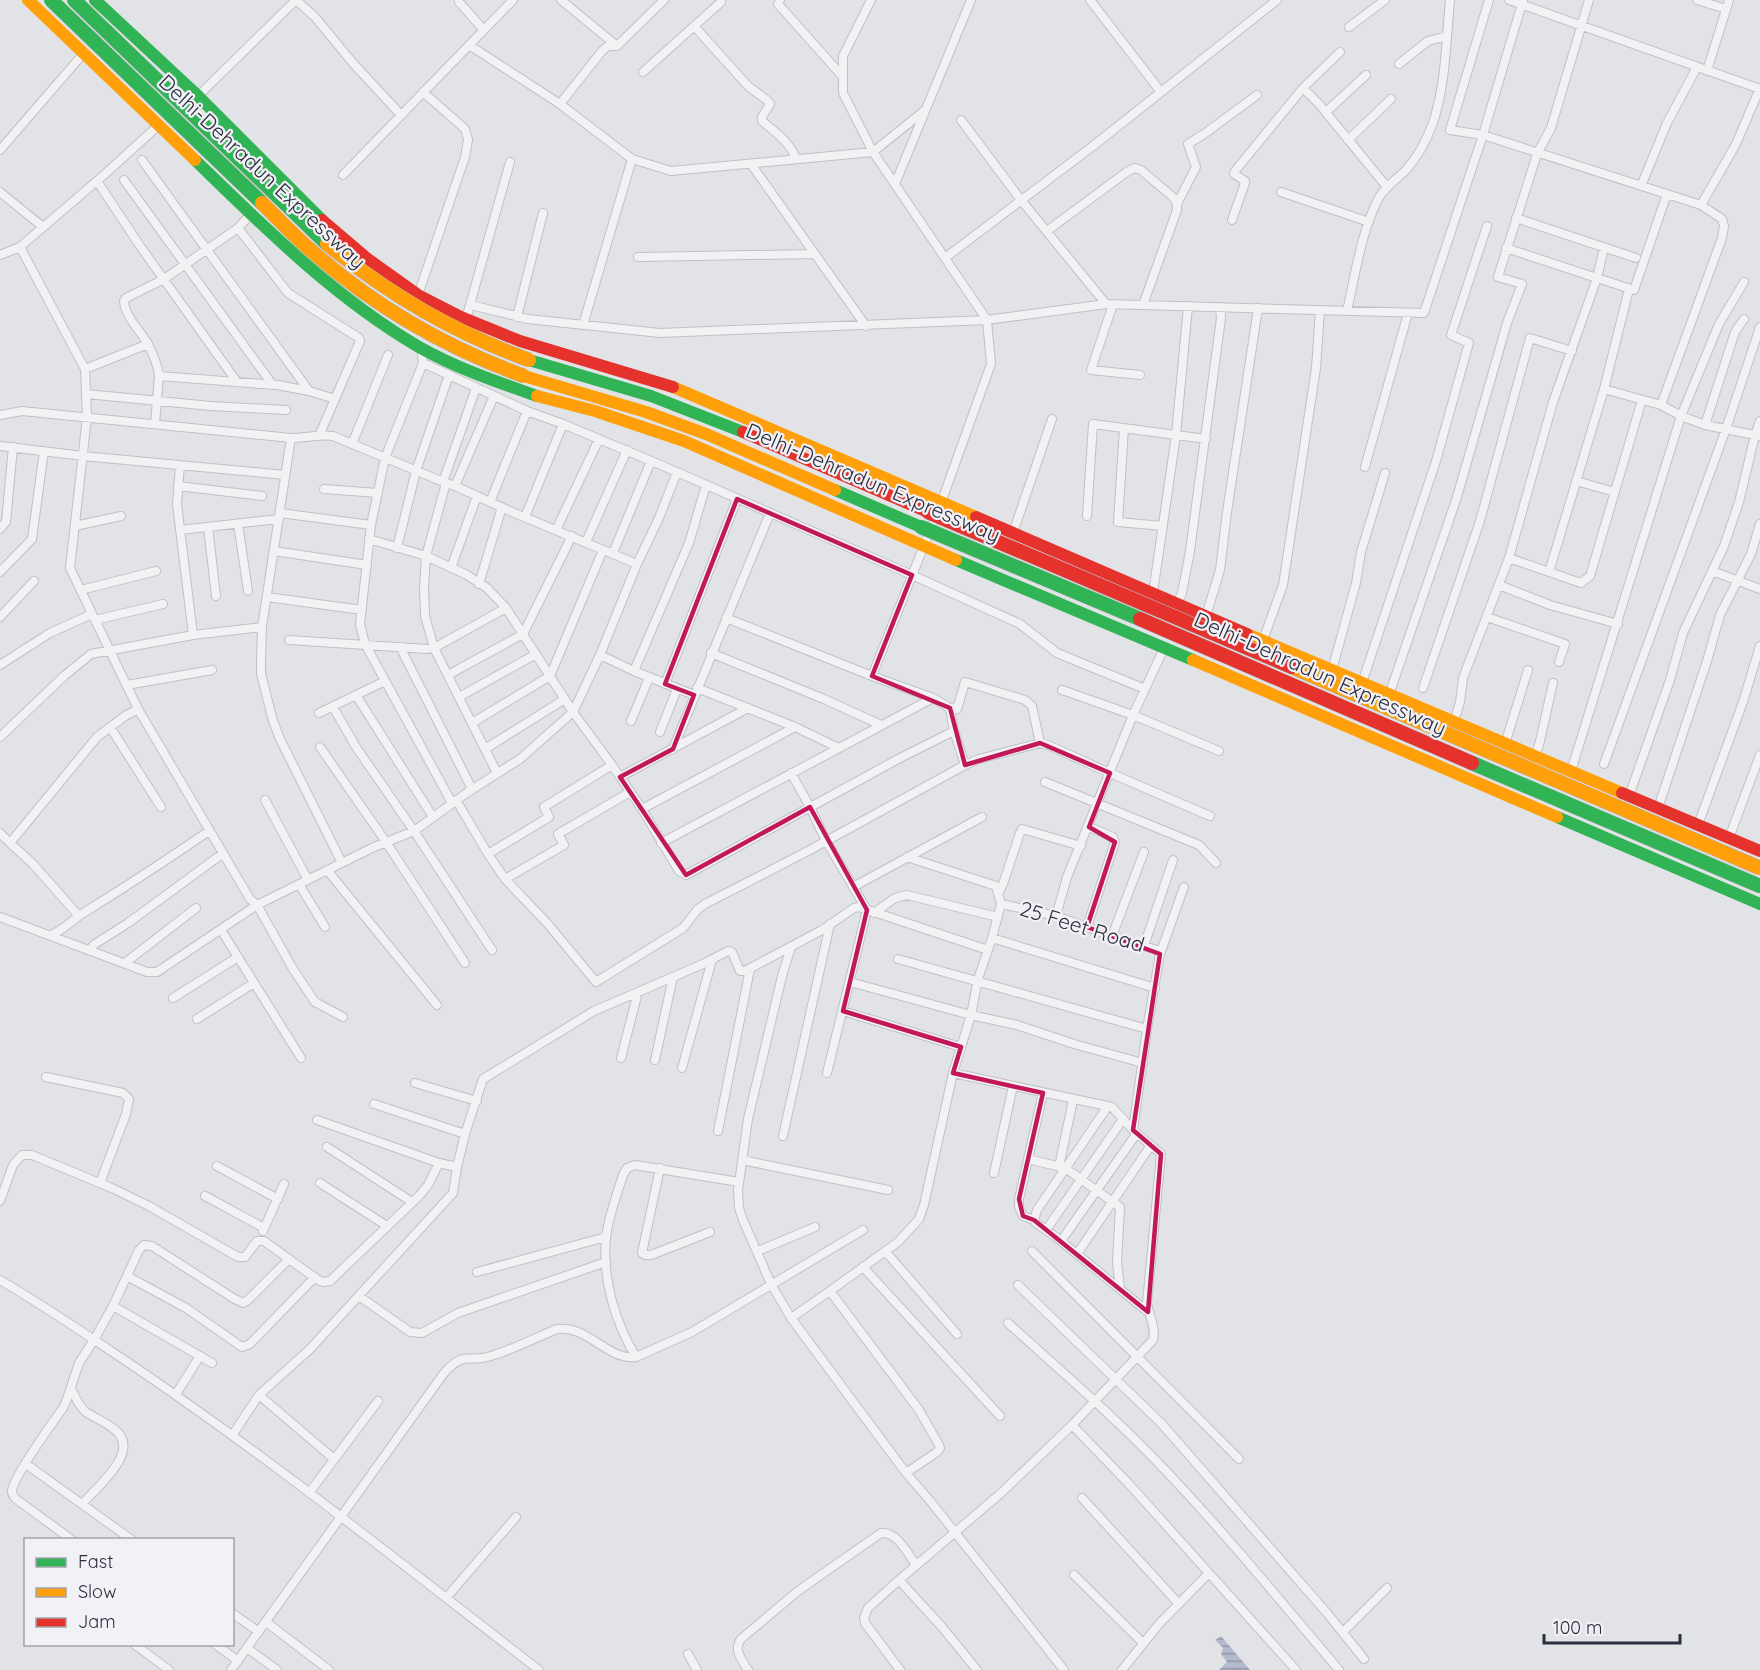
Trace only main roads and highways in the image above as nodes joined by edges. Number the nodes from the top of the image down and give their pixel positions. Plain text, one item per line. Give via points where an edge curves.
1 (28, 0) edge
2 (51, 0) edge
3 (74, 0) edge
4 (95, 0) edge
5 (198, 96) junction
6 (159, 125) junction
7 (1760, 851) edge
8 (1760, 868) edge
9 (1760, 886) edge
10 (1760, 904) edge

1 - 6 main road
2 - 9 main road, Delhi-Dehradun Expressway, bridge via 313,253 365,295 427,335 499,367 706,434
3 - 8 main road, Delhi-Dehradun Expressway, bridge via 324,241 367,277 435,320 505,352 651,396 712,419
4 - 5 main road
5 - 6 main road
5 - 7 main road via 325,223 418,295 469,312 520,341 678,389 1362,683 1393,684 1455,718 1509,733 1701,817
6 - 10 main road via 335,290 421,348 479,376 684,441

